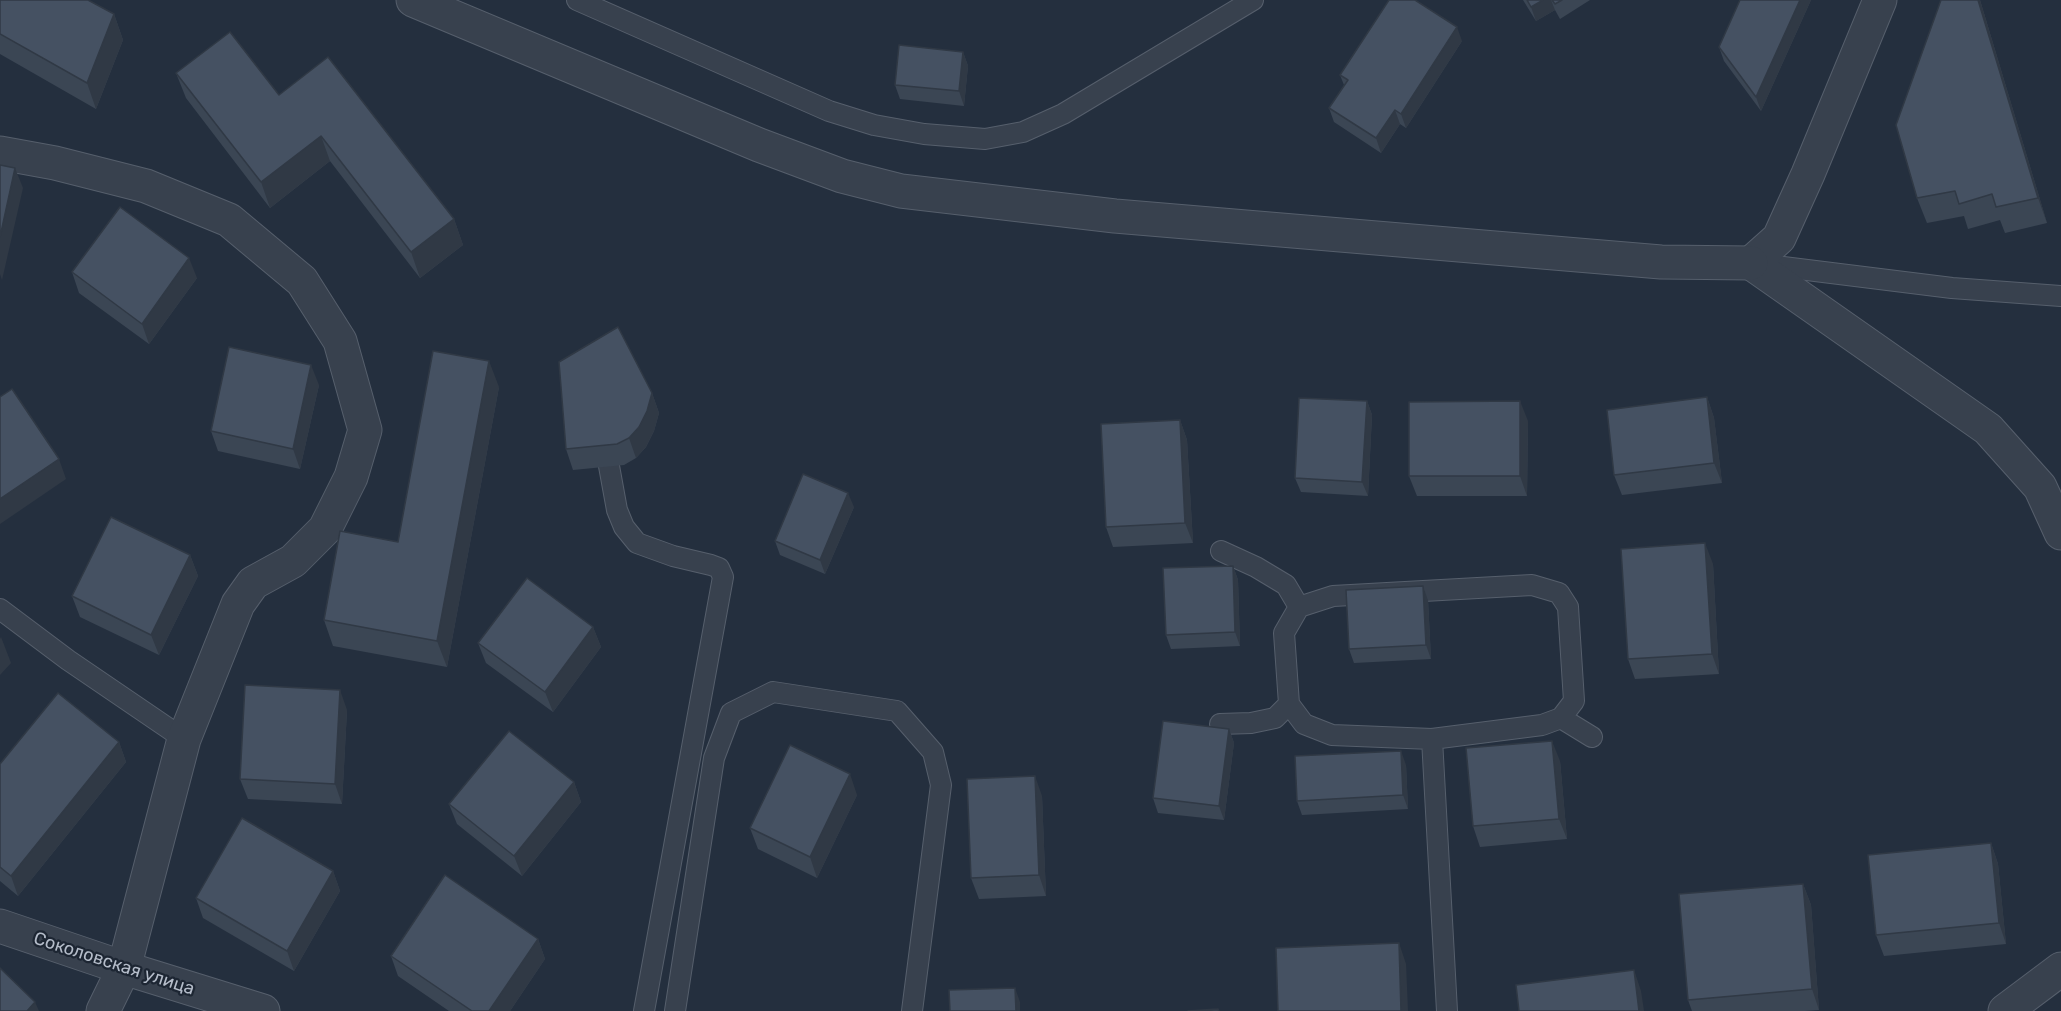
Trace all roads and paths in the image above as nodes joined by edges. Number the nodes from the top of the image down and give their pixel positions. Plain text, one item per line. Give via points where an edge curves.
1 (413, 0) edge
2 (577, 0) edge
3 (1253, 0) edge
4 (1880, 0) edge
5 (0, 153) edge
6 (1751, 263) junction
7 (2061, 296) edge
8 (609, 466) edge
9 (2061, 533) edge
10 (1221, 551) dead end
11 (1299, 607) junction
12 (0, 609) edge
13 (1289, 704) junction
14 (1561, 718) junction
15 (1220, 724) dead end
16 (1592, 737) dead end
17 (184, 739) junction
18 (1432, 739) junction
19 (0, 926) edge
20 (124, 968) junction
21 (2061, 969) edge
22 (103, 1011) edge
23 (263, 1011) edge
24 (644, 1011) edge
25 (675, 1011) edge
26 (912, 1011) edge
27 (1448, 1011) edge
28 (2005, 1011) edge

1 - 6 street via 759,145 842,176 901,191 1127,217 1661,262
2 - 3 lane via 829,111 874,125 924,134 985,139 1023,132 1063,114
4 - 6 street via 1779,238
5 - 17 street via 146,186 229,220 302,281 340,341 365,430 351,477 325,529 293,561 253,583 238,604
6 - 7 lane via 1952,288
6 - 9 street via 1988,429 2040,487
8 - 24 lane via 616,510 637,543 719,568 723,577
10 - 11 lane via 1286,585
11 - 13 lane via 1284,633
11 - 14 lane via 1332,596 1532,585 1559,592 1568,607 1574,701
12 - 17 lane
13 - 15 lane via 1275,718
13 - 18 lane via 1304,724 1332,735
14 - 16 lane
14 - 18 lane via 1542,725
17 - 20 street
18 - 27 lane
19 - 20 street, Соколовская улица
20 - 22 street
20 - 23 street, Соколовская улица
21 - 28 street
25 - 26 lane via 714,758 731,713 772,692 897,711 933,752 940,785

